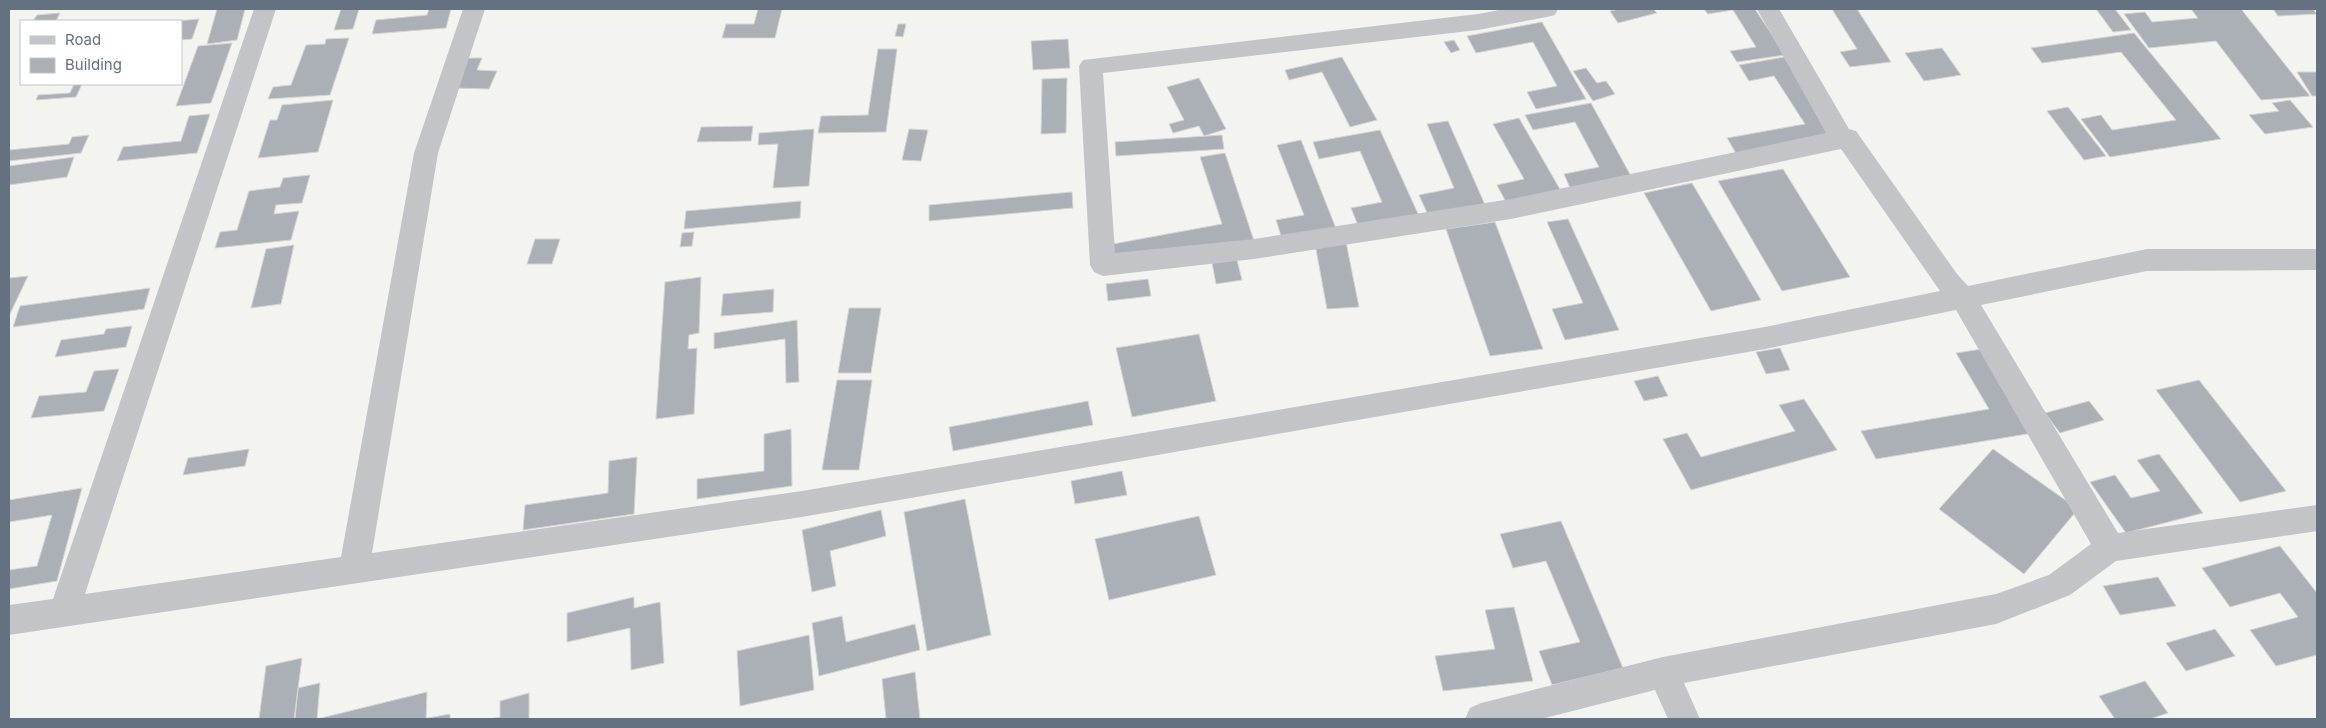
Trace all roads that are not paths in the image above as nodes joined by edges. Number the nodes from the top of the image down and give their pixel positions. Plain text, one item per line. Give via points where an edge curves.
1 (265, 9) edge
2 (474, 9) edge
3 (1547, 9) edge
4 (1768, 9) edge
5 (1842, 139) junction
6 (2317, 259) edge
7 (1963, 298) junction
8 (2317, 518) edge
9 (2110, 548) junction
10 (354, 569) junction
11 (64, 612) junction
12 (9, 620) edge
13 (1663, 672) junction
14 (1481, 719) edge
15 (1684, 719) edge

1 - 11 street
2 - 10 street via 426,153
3 - 5 street via 1478,22 1091,66 1103,265 1254,249 1511,209
4 - 5 street
5 - 7 street via 1847,138 1948,282
6 - 7 street via 2147,260
7 - 9 street
7 - 10 street via 1765,338 802,504
8 - 9 street
9 - 13 street via 2059,585 1996,609
10 - 11 street
11 - 12 street
13 - 14 street
13 - 15 street

